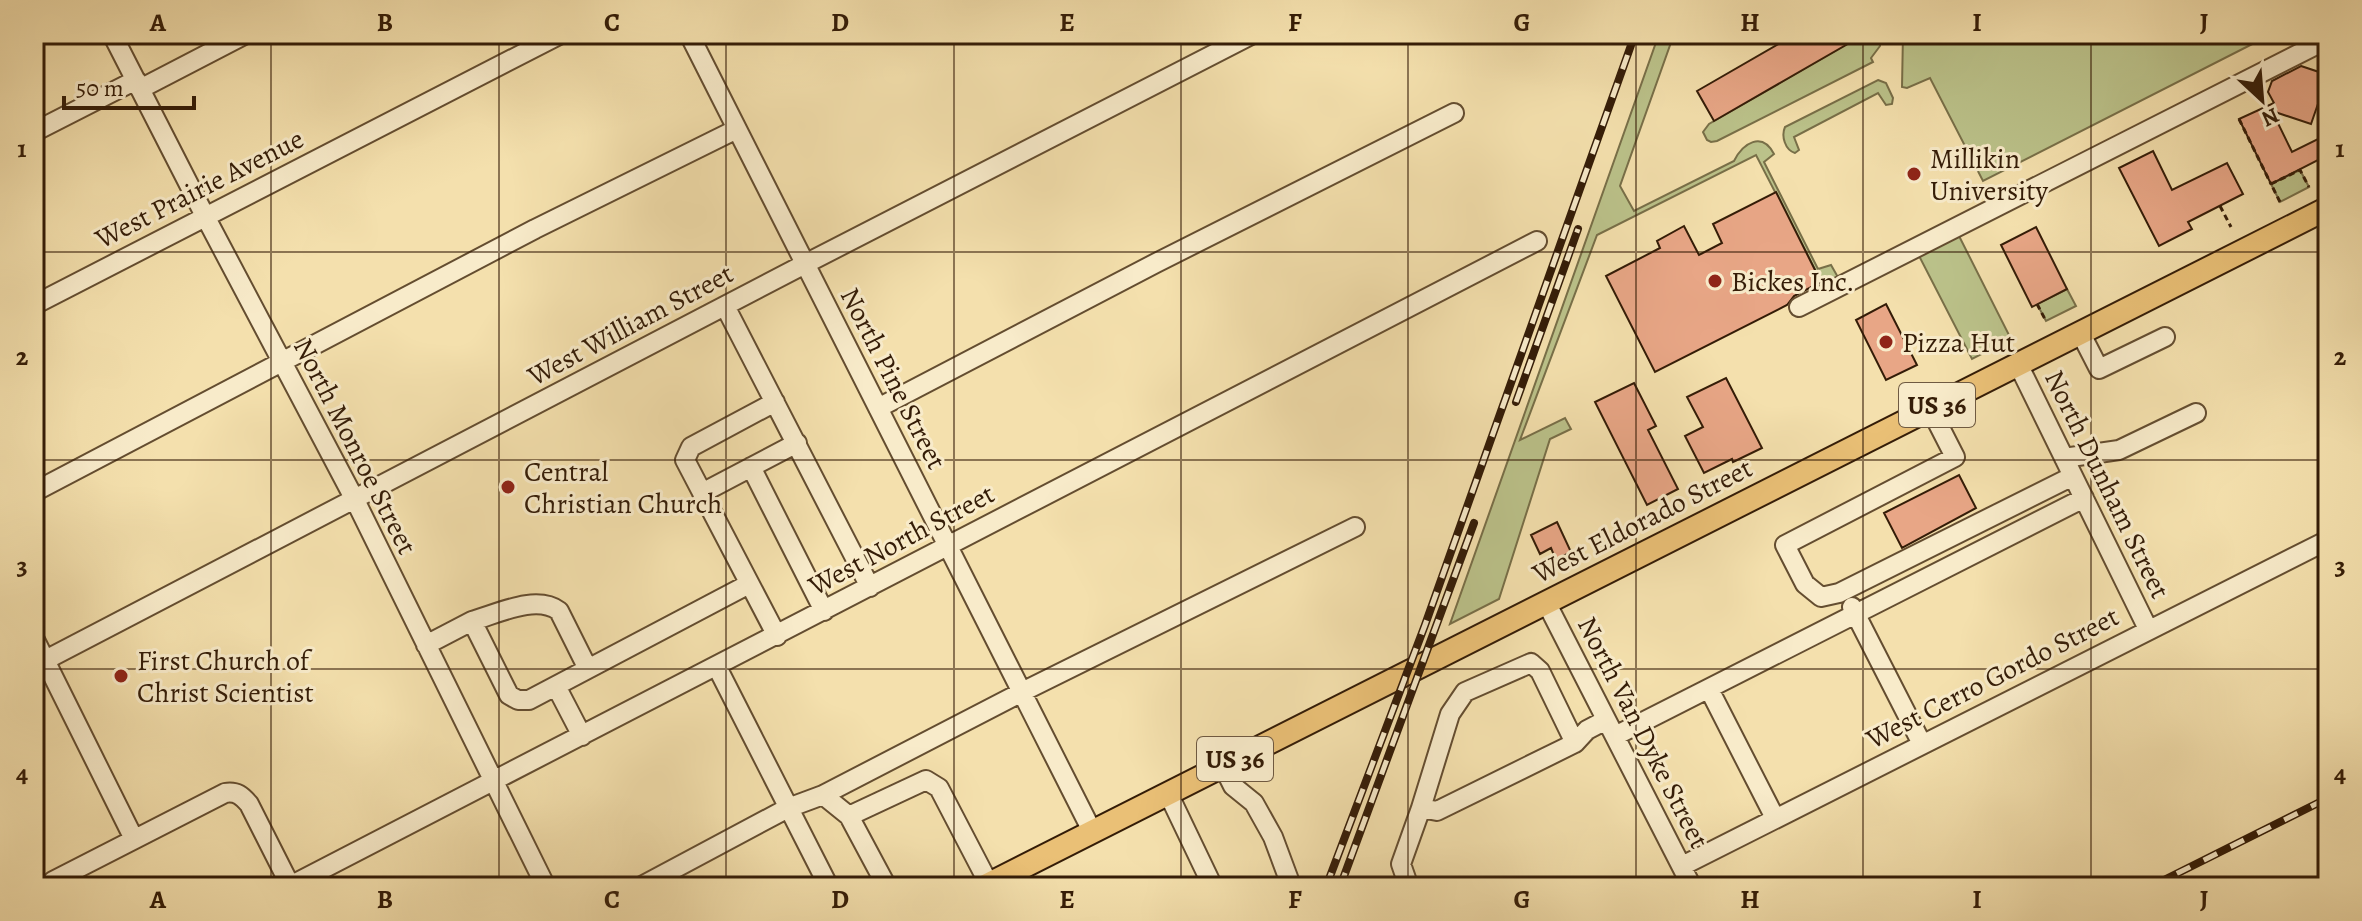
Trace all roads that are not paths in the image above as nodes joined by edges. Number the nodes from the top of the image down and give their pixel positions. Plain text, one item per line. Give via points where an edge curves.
1 (112, 34) edge
2 (246, 34) edge
3 (561, 34) edge
4 (689, 34) edge
5 (1253, 34) edge
6 (2328, 39) edge
7 (138, 84) junction
8 (1454, 113) dead end
9 (737, 129) junction
10 (34, 132) edge
11 (2328, 208) edge
12 (205, 216) junction
13 (1537, 241) dead end
14 (805, 264) junction
15 (34, 305) edge
16 (725, 306) junction
17 (1799, 307) dead end
18 (2080, 332) junction
19 (2165, 337) dead end
20 (281, 361) junction
21 (2018, 364) junction
22 (775, 402) junction
23 (878, 408) junction
24 (1930, 408) junction
25 (2196, 413) dead end
26 (797, 443) junction
27 (2064, 458) junction
28 (751, 467) junction
29 (2073, 476) junction
30 (34, 492) edge
31 (702, 493) junction
32 (2084, 498) junction
33 (355, 500) junction
34 (1355, 527) dead end
35 (2328, 540) edge
36 (947, 547) junction
37 (749, 584) junction
38 (870, 587) junction
39 (1844, 590) junction
40 (1546, 602) junction
41 (824, 611) junction
42 (1857, 615) junction
43 (472, 621) junction
44 (2148, 629) junction
45 (777, 636) junction
46 (34, 638) edge
47 (426, 645) junction
48 (40, 663) edge
49 (717, 667) junction
50 (588, 669) junction
51 (556, 686) junction
52 (1709, 689) junction
53 (1022, 692) junction
54 (1611, 728) junction
55 (582, 736) junction
56 (1575, 743) junction
57 (1922, 744) junction
58 (1223, 766) junction
59 (494, 782) junction
60 (1168, 793) junction
61 (823, 795) junction
62 (788, 808) junction
63 (1421, 808) junction
64 (849, 816) junction
65 (1775, 818) junction
66 (1092, 831) junction
67 (134, 839) junction
68 (1682, 866) junction
69 (290, 886) edge
70 (986, 886) edge
71 (1688, 886) edge
72 (48, 887) edge
73 (546, 887) edge
74 (640, 887) edge
75 (829, 887) edge
76 (887, 887) edge
77 (1213, 887) edge
78 (1284, 887) edge
79 (1409, 887) edge

1 - 7 street, North Monroe Street
2 - 7 street
3 - 12 street, West Prairie Avenue
4 - 9 street, North Pine Street
5 - 14 street, West William Street
6 - 17 street
7 - 10 street
7 - 12 street, North Monroe Street
8 - 23 street
9 - 14 street, North Pine Street
9 - 20 street
11 - 18 main road, West Eldorado Street / US 36
12 - 15 street, West Prairie Avenue
12 - 20 street, North Monroe Street
13 - 36 street, West North Street
14 - 16 street, West William Street
14 - 23 street, North Pine Street
16 - 22 street
16 - 33 street, West William Street
18 - 19 street via 2099,369
18 - 21 main road, West Eldorado Street / US 36
20 - 30 street
20 - 33 street, North Monroe Street
21 - 24 main road, West Eldorado Street / US 36
21 - 27 street, North Dunham Street
22 - 26 street
22 - 31 street via 691,447 685,460
23 - 36 street, North Pine Street
24 - 39 street via 1955,457 1785,545 1805,584 1821,597
24 - 40 main road, West Eldorado Street / US 36
25 - 27 street via 2119,450
26 - 28 street
26 - 38 street
27 - 29 street, North Dunham Street
28 - 31 street
28 - 41 street
29 - 32 street, North Dunham Street
29 - 39 street
31 - 37 street
32 - 42 street
32 - 44 street, North Dunham Street
33 - 47 street, North Monroe Street
33 - 48 street, West William Street
34 - 53 street
35 - 44 street, West Cerro Gordo Street
36 - 38 street, West North Street
36 - 53 street, North Pine Street
37 - 45 street
37 - 50 street
38 - 41 street, West North Street
39 - 42 street
40 - 54 street, North Van Dyke Street
40 - 58 main road, West Eldorado Street / US 36
41 - 45 street, West North Street
42 - 52 street
42 - 57 street
43 - 47 street
43 - 50 street via 539,603 552,606
43 - 51 street via 509,695 529,700
44 - 57 street, West Cerro Gordo Street
45 - 49 street, West North Street
46 - 48 street
47 - 59 street, North Monroe Street
48 - 67 street
49 - 55 street, West North Street
49 - 62 street
50 - 51 street
51 - 55 street
52 - 54 street
52 - 65 street
53 - 61 street
53 - 66 street, North Pine Street
54 - 56 street via 1587,730
54 - 68 street, North Van Dyke Street
55 - 59 street, West North Street
56 - 63 street via 1437,811
56 - 63 street via 1540,671 1531,663 1465,692 1450,714
57 - 65 street, West Cerro Gordo Street
58 - 60 main road, West Eldorado Street / US 36
58 - 78 street via 1233,786 1254,803 1273,837 1289,880
59 - 69 street, West North Street
59 - 73 street, North Monroe Street
60 - 66 main road, West Eldorado Street / US 36
60 - 77 street
61 - 62 street
61 - 64 street
62 - 74 street
62 - 75 street
63 - 79 street via 1401,864
64 - 70 street via 926,780 939,788
64 - 76 street
65 - 68 street, West Cerro Gordo Street
66 - 70 main road, West Eldorado Street / US 36
67 - 69 street via 225,793 239,794
67 - 72 street
68 - 71 street, North Van Dyke Street

